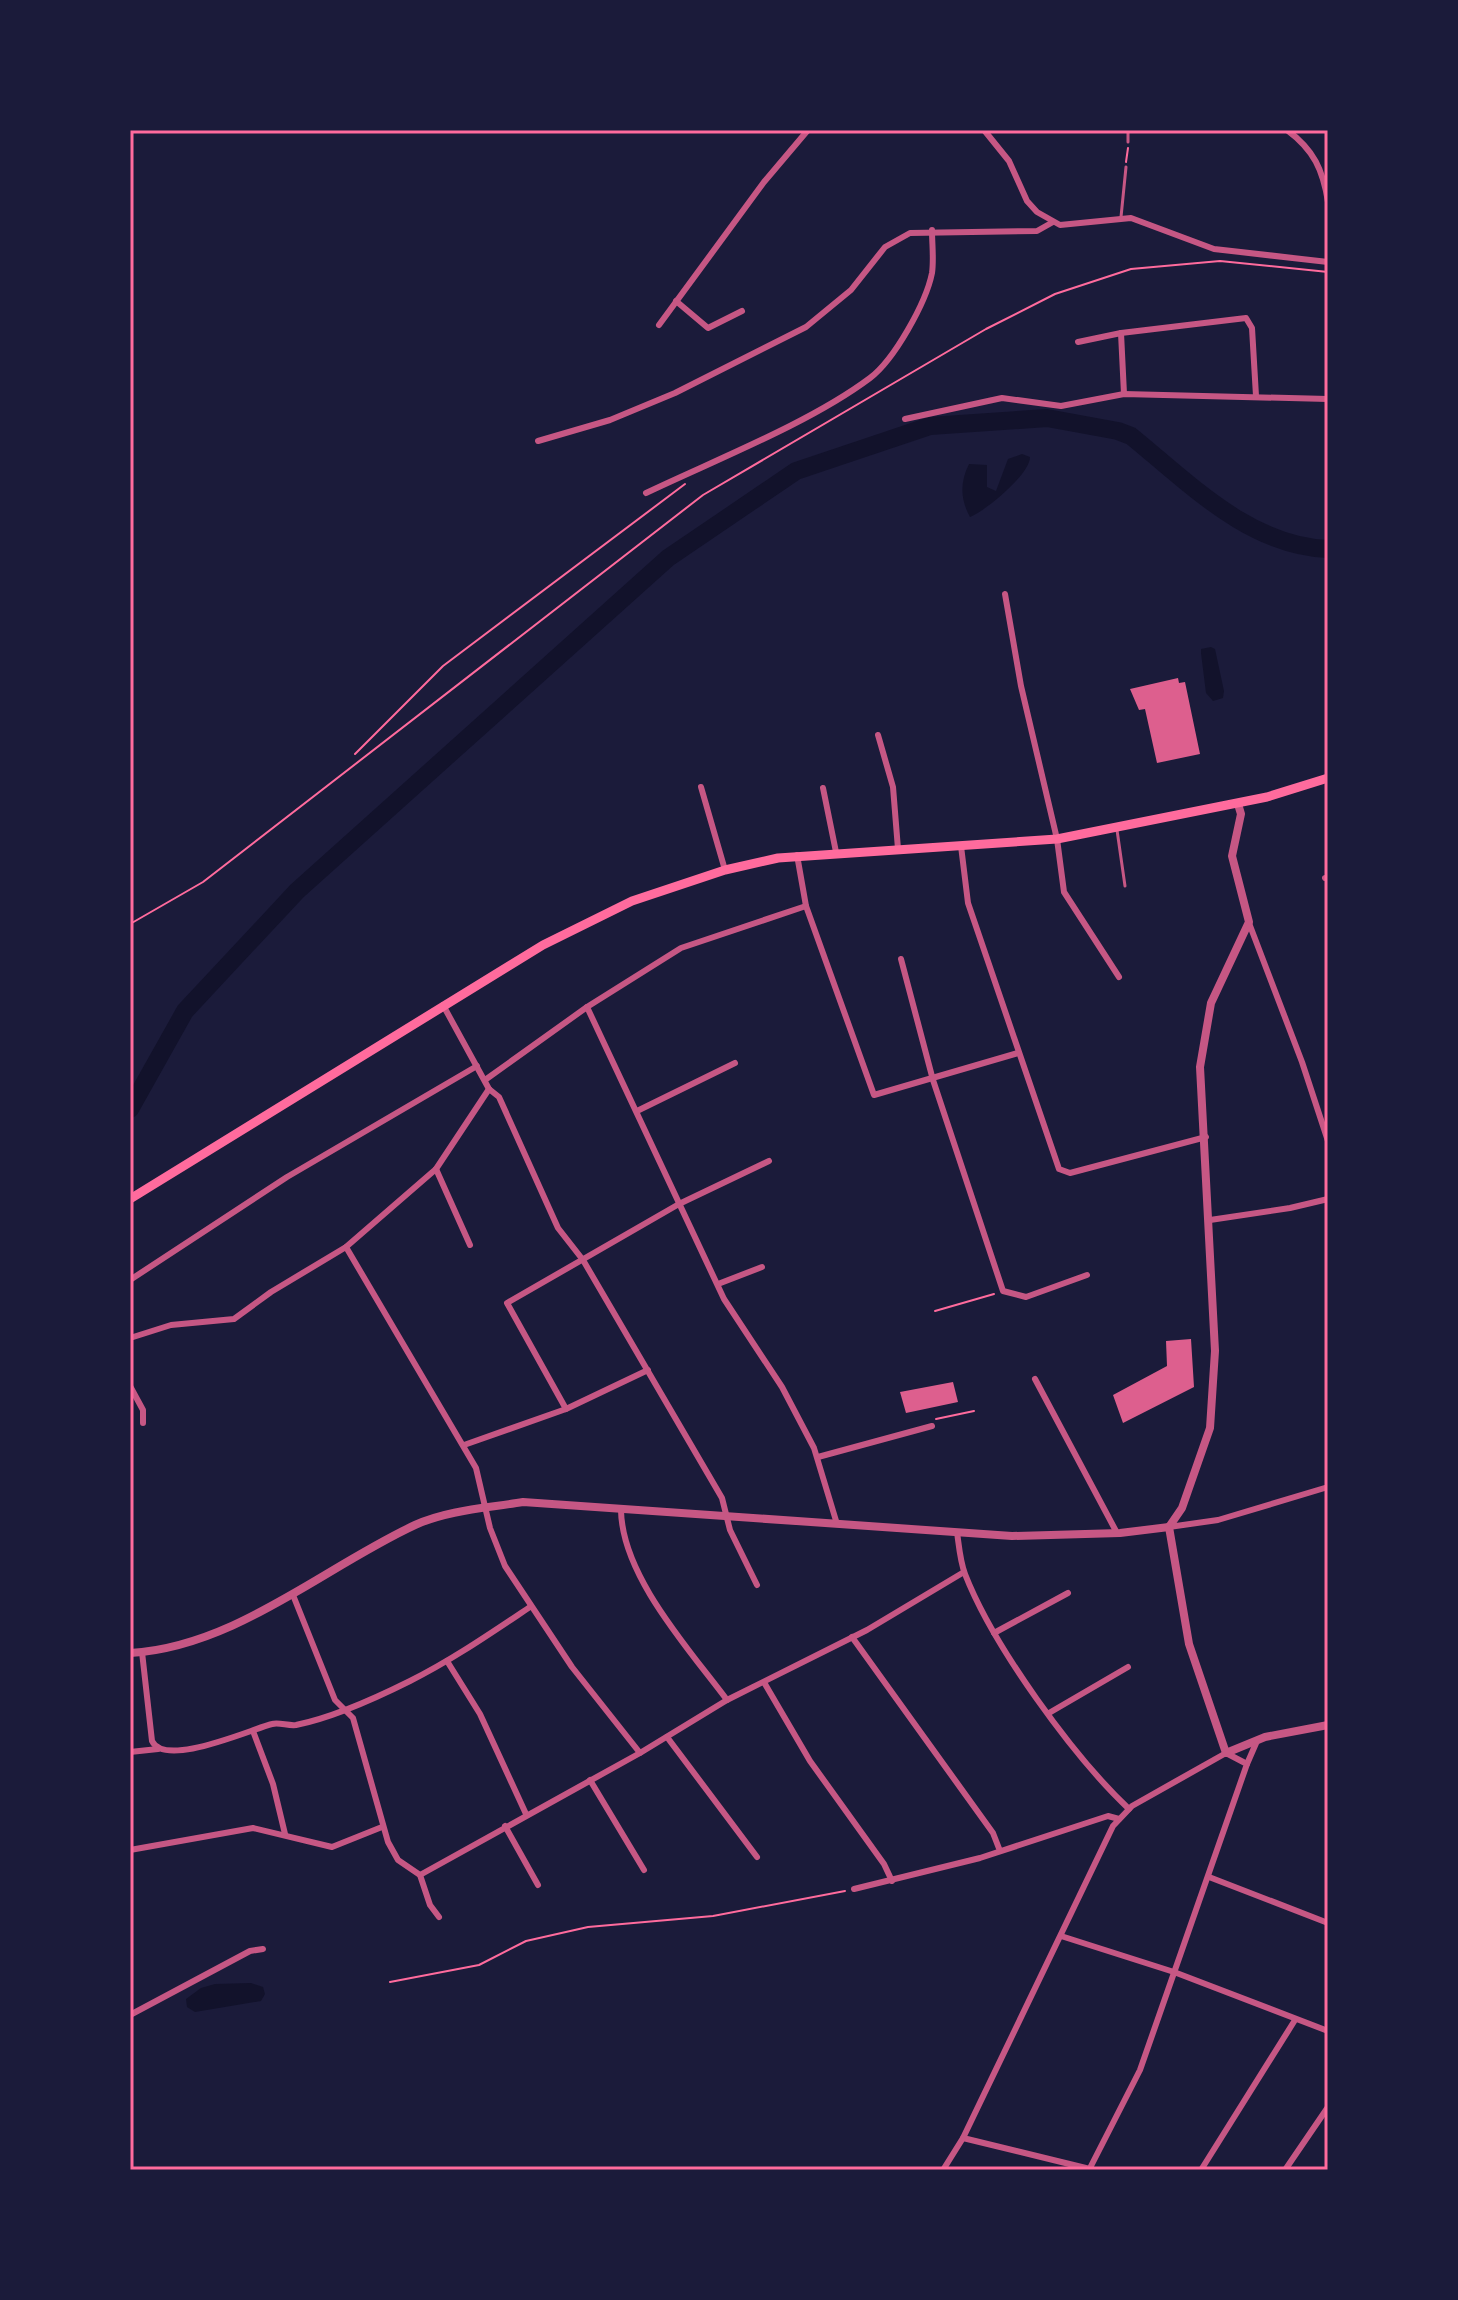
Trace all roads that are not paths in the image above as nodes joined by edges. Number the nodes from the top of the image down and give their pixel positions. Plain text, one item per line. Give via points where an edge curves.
1 (808, 130) edge
2 (984, 130) edge
3 (1128, 130) edge
4 (1287, 130) edge
5 (1128, 142) road end
6 (1126, 167) road end
7 (1328, 202) edge
8 (1121, 217) junction
9 (1053, 222) junction
10 (932, 230) junction
11 (1328, 262) edge
12 (676, 301) junction
13 (742, 311) dead end
14 (659, 325) dead end
15 (1121, 333) junction
16 (1078, 342) dead end
17 (1124, 394) junction
18 (1256, 396) junction
19 (1328, 399) edge
20 (905, 419) dead end
21 (538, 441) dead end
22 (646, 493) dead end
23 (1005, 594) dead end
24 (878, 735) dead end
25 (1328, 778) edge
26 (701, 787) dead end
27 (823, 788) dead end
28 (1238, 804) junction
29 (1117, 830) junction
30 (1057, 839) junction
31 (961, 846) junction
32 (898, 849) junction
33 (836, 852) junction
34 (797, 855) junction
35 (725, 870) junction
36 (1125, 886) dead end
37 (806, 906) junction
38 (1249, 922) junction
39 (901, 959) dead end
40 (1119, 977) dead end
41 (443, 1005) junction
42 (587, 1007) junction
43 (1018, 1053) junction
44 (735, 1063) dead end
45 (477, 1066) junction
46 (485, 1080) junction
47 (933, 1080) junction
48 (489, 1089) junction
49 (637, 1111) junction
50 (1206, 1137) junction
51 (1328, 1141) edge
52 (769, 1161) dead end
53 (436, 1169) junction
54 (130, 1199) edge
55 (1328, 1199) edge
56 (679, 1204) junction
57 (1210, 1220) junction
58 (470, 1245) dead end
59 (346, 1247) junction
60 (583, 1260) junction
61 (762, 1267) dead end
62 (1087, 1275) dead end
63 (130, 1280) edge
64 (718, 1284) junction
65 (130, 1338) edge
66 (648, 1370) junction
67 (1035, 1379) dead end
68 (130, 1386) edge
69 (566, 1409) junction
70 (143, 1423) dead end
71 (932, 1426) road end
72 (464, 1445) junction
73 (818, 1457) junction
74 (1328, 1487) edge
75 (486, 1508) junction
76 (621, 1510) junction
77 (728, 1518) junction
78 (837, 1524) junction
79 (1169, 1527) junction
80 (957, 1532) junction
81 (1117, 1533) junction
82 (964, 1572) junction
83 (757, 1585) dead end
84 (1068, 1593) dead end
85 (293, 1595) junction
86 (530, 1607) junction
87 (994, 1633) junction
88 (852, 1637) junction
89 (142, 1652) junction
90 (130, 1653) edge
91 (447, 1661) junction
92 (1128, 1667) dead end
93 (765, 1684) junction
94 (727, 1700) junction
95 (345, 1708) junction
96 (1049, 1713) junction
97 (1328, 1725) edge
98 (253, 1731) junction
99 (667, 1737) junction
100 (1257, 1740) junction
101 (158, 1749) junction
102 (130, 1752) edge
103 (640, 1753) junction
104 (1226, 1753) junction
105 (1247, 1764) junction
106 (590, 1780) junction
107 (1129, 1809) junction
108 (526, 1814) junction
109 (1119, 1819) junction
110 (505, 1826) junction
111 (382, 1827) junction
112 (285, 1835) junction
113 (130, 1850) edge
114 (1000, 1851) junction
115 (757, 1857) dead end
116 (644, 1870) dead end
117 (420, 1875) junction
118 (1209, 1877) junction
119 (892, 1881) junction
120 (538, 1885) dead end
121 (854, 1889) road end
122 (439, 1917) dead end
123 (1328, 1923) edge
124 (1061, 1936) junction
125 (263, 1949) dead end
126 (1174, 1972) junction
127 (130, 2015) edge
128 (1295, 2020) junction
129 (1328, 2031) edge
130 (1328, 2107) edge
131 (963, 2138) junction
132 (1092, 2169) edge
133 (943, 2170) edge
134 (1201, 2170) edge
135 (1285, 2170) edge

1 - 12 street
2 - 9 street via 1009,161 1027,201
3 - 5 lane
4 - 7 street via 1307,144 1323,173
6 - 8 lane
8 - 9 street via 1073,226
8 - 11 street via 1214,249
9 - 10 street via 1037,231
10 - 21 street via 910,233 885,247 851,290 806,327 675,393
10 - 22 street via 932,272 926,291 892,355 871,377 797,421
12 - 13 street via 708,328
12 - 14 street
15 - 16 street
15 - 17 street
15 - 18 street via 1246,318 1252,328
17 - 18 street
17 - 20 street via 1061,406 1002,398
18 - 19 street
23 - 30 street
24 - 32 street via 893,787
25 - 28 main road
26 - 35 street
27 - 33 street
28 - 29 main road
28 - 38 street via 1241,814 1232,856
29 - 30 main road
29 - 36 lane
30 - 31 main road
30 - 40 street via 1064,892
31 - 32 main road
31 - 43 street via 968,903
32 - 33 main road
33 - 34 main road
34 - 35 main road
34 - 37 street
35 - 41 main road via 584,923
37 - 42 street via 681,948
37 - 47 street via 869,1089 874,1095
38 - 50 street via 1211,1003 1200,1067
38 - 51 street
39 - 47 street
41 - 45 street
41 - 54 main road
42 - 46 street
42 - 49 street
43 - 47 street
43 - 50 street via 1059,1169 1065,1173
44 - 49 street
45 - 46 street
45 - 63 street via 287,1177
46 - 48 street
47 - 62 street via 1003,1291 1026,1297
48 - 53 street
48 - 60 street via 499,1097 558,1228
49 - 56 street
50 - 57 street
52 - 56 street
53 - 58 street
53 - 59 street
55 - 57 street
56 - 60 street
56 - 64 street
57 - 79 street via 1215,1351 1210,1428 1182,1508
59 - 65 street via 234,1319 171,1325
59 - 72 street
60 - 66 street
60 - 69 street via 507,1303
61 - 64 street
64 - 73 street
66 - 69 street
66 - 77 street via 722,1498
67 - 81 street
68 - 70 street via 143,1410
69 - 72 street
71 - 73 street
72 - 75 street
73 - 78 street
74 - 79 street via 1218,1520
75 - 76 street via 523,1502
75 - 85 street via 416,1524
75 - 86 street via 505,1566
76 - 77 street
76 - 94 street via 625,1538 640,1574
77 - 78 street
77 - 83 street
78 - 80 street
79 - 81 street
79 - 104 street via 1189,1644
80 - 81 street
80 - 82 street
82 - 87 street
82 - 88 street
84 - 87 street
85 - 89 street via 220,1629
85 - 95 street via 335,1700
86 - 91 street
86 - 103 street
87 - 96 street
88 - 93 street
88 - 114 street via 993,1833
89 - 90 street
89 - 101 street via 152,1741
91 - 95 street
91 - 108 street via 480,1714
92 - 96 street
93 - 94 street
93 - 119 street
94 - 99 street
95 - 98 street via 294,1725 275,1723
95 - 111 street via 353,1718
96 - 107 street
97 - 100 street
98 - 101 street via 170,1752
98 - 112 street
99 - 103 street
99 - 115 street
100 - 104 street
100 - 105 street
101 - 102 street
103 - 106 street
104 - 105 street
104 - 107 street
105 - 118 street
106 - 108 street
106 - 116 street
107 - 109 street
108 - 110 street
109 - 114 street via 1108,1816
109 - 124 street
110 - 117 street
110 - 120 street
111 - 112 street via 332,1847
111 - 117 street via 398,1860
112 - 113 street via 253,1828
114 - 119 street
117 - 122 street
118 - 123 street
118 - 126 street
119 - 121 street
124 - 126 street
124 - 131 street
125 - 127 street
126 - 128 street
126 - 132 street via 1135,2081
128 - 129 street
128 - 134 street
130 - 135 street
131 - 132 street
131 - 133 street

